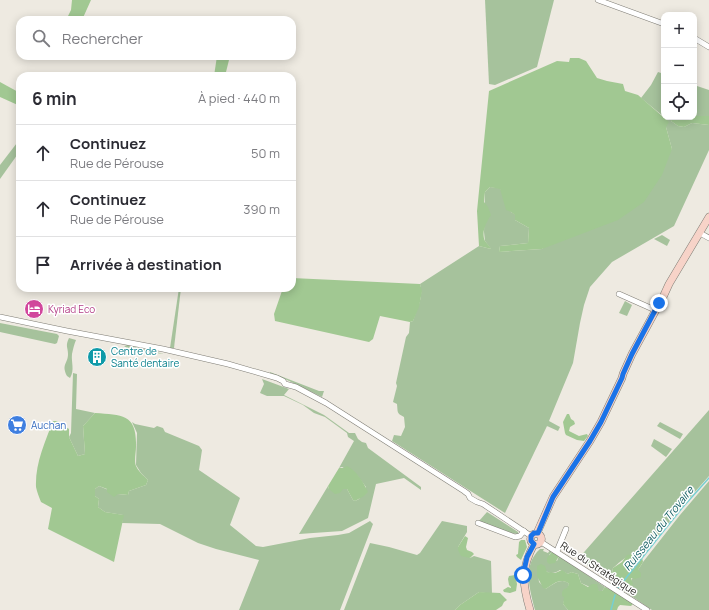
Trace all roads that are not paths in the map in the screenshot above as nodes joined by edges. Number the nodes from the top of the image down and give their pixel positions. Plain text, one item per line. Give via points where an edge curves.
1 (598, 0) edge
2 (661, 23) edge
3 (697, 40) edge
4 (709, 47) edge
5 (709, 216) edge
6 (700, 233) junction
7 (709, 238) edge
8 (619, 294) dead end
9 (655, 310) junction
10 (0, 317) edge
11 (478, 523) dead end
12 (566, 529) dead end
13 (524, 531) junction
14 (534, 534) junction
15 (538, 542) junction
16 (557, 551) junction
17 (530, 610) edge
18 (647, 610) edge

1 - 2 street
3 - 4 street
5 - 6 street
6 - 7 street
6 - 9 street via 674,273
8 - 9 street
9 - 14 street via 601,422 553,497
10 - 13 street via 163,349 276,378 326,403
11 - 13 street via 515,537
12 - 16 street
13 - 14 street
14 - 15 street via 542,536
15 - 16 street, Rue du Stratégique
15 - 17 street via 527,557 523,576
16 - 18 street, Rue du Stratégique

